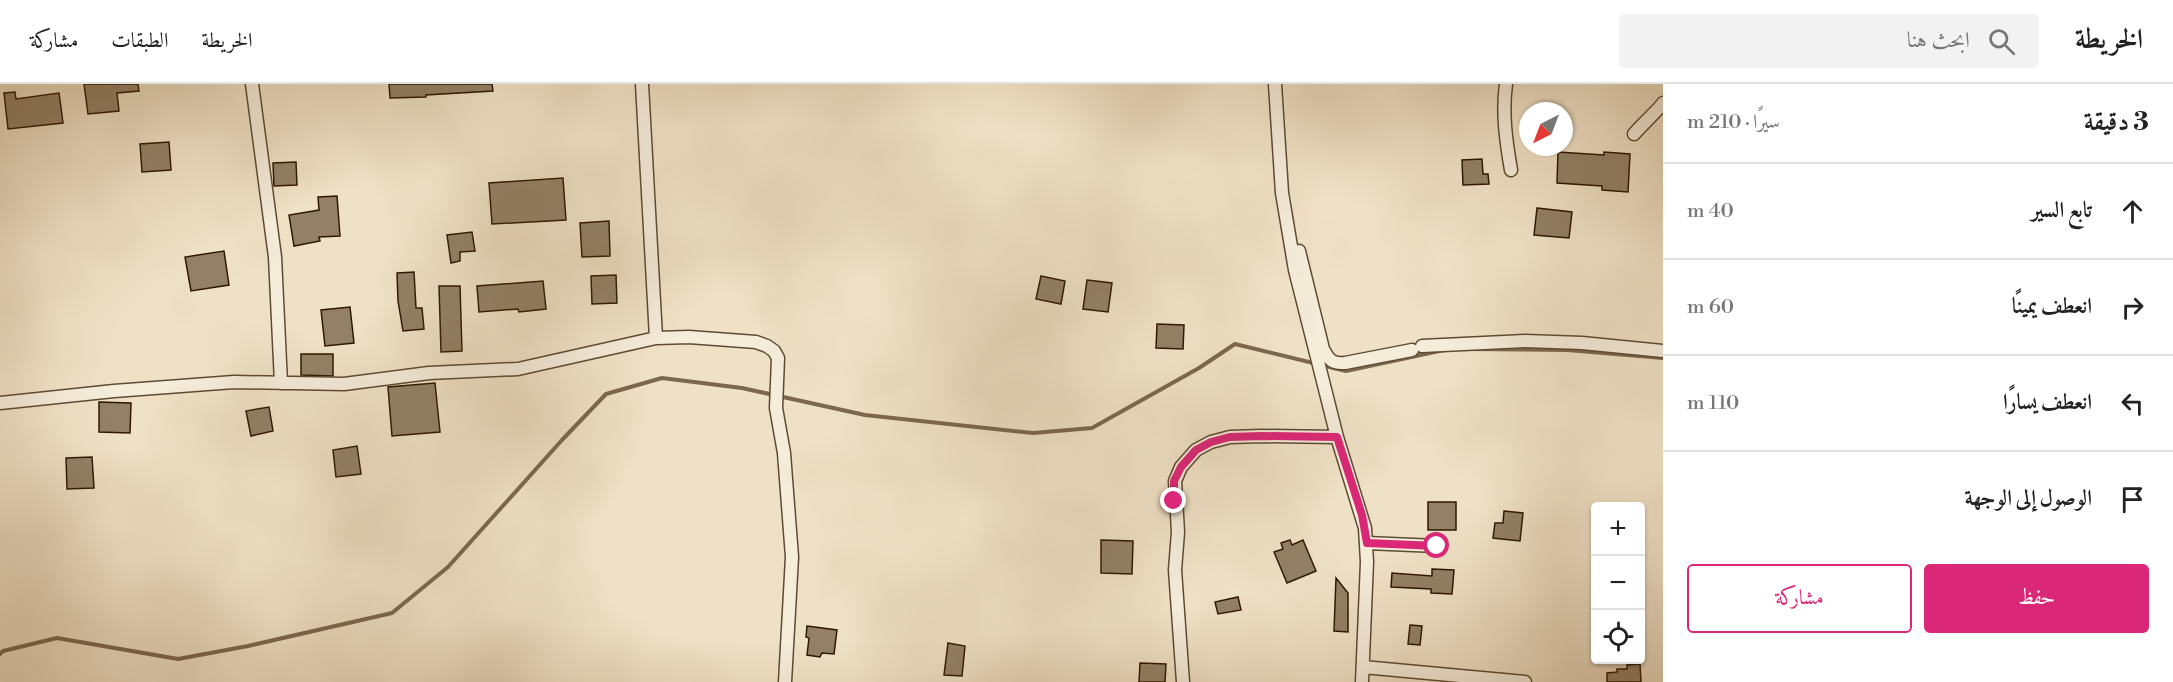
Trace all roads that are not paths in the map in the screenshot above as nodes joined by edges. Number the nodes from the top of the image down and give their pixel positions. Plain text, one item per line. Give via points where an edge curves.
1 (252, 84) edge
2 (642, 84) edge
3 (1275, 84) edge
4 (1506, 84) edge
5 (1663, 103) edge
6 (1634, 134) dead end
7 (1511, 170) dead end
8 (1281, 193) junction
9 (656, 338) junction
10 (1663, 351) edge
11 (281, 383) junction
12 (0, 403) edge
13 (1337, 437) junction
14 (1367, 543) junction
15 (1437, 546) dead end
16 (1363, 667) junction
17 (784, 682) edge
18 (1183, 682) edge
19 (1362, 682) edge
20 (1525, 682) edge

1 - 11 street via 275,257
2 - 9 street
3 - 8 street
4 - 7 street via 1506,142
5 - 6 street
8 - 10 street via 1291,215 1323,349 1336,364 1417,348 1525,341
8 - 13 street via 1300,290
9 - 11 street via 518,369 429,373 344,384
9 - 17 street via 756,342 778,357 776,408 784,453 792,557
11 - 12 street via 234,382
13 - 14 street
13 - 18 street via 1230,437 1196,450 1181,467 1174,481 1178,532 1174,570
14 - 15 street
14 - 16 street
16 - 19 street
16 - 20 street

